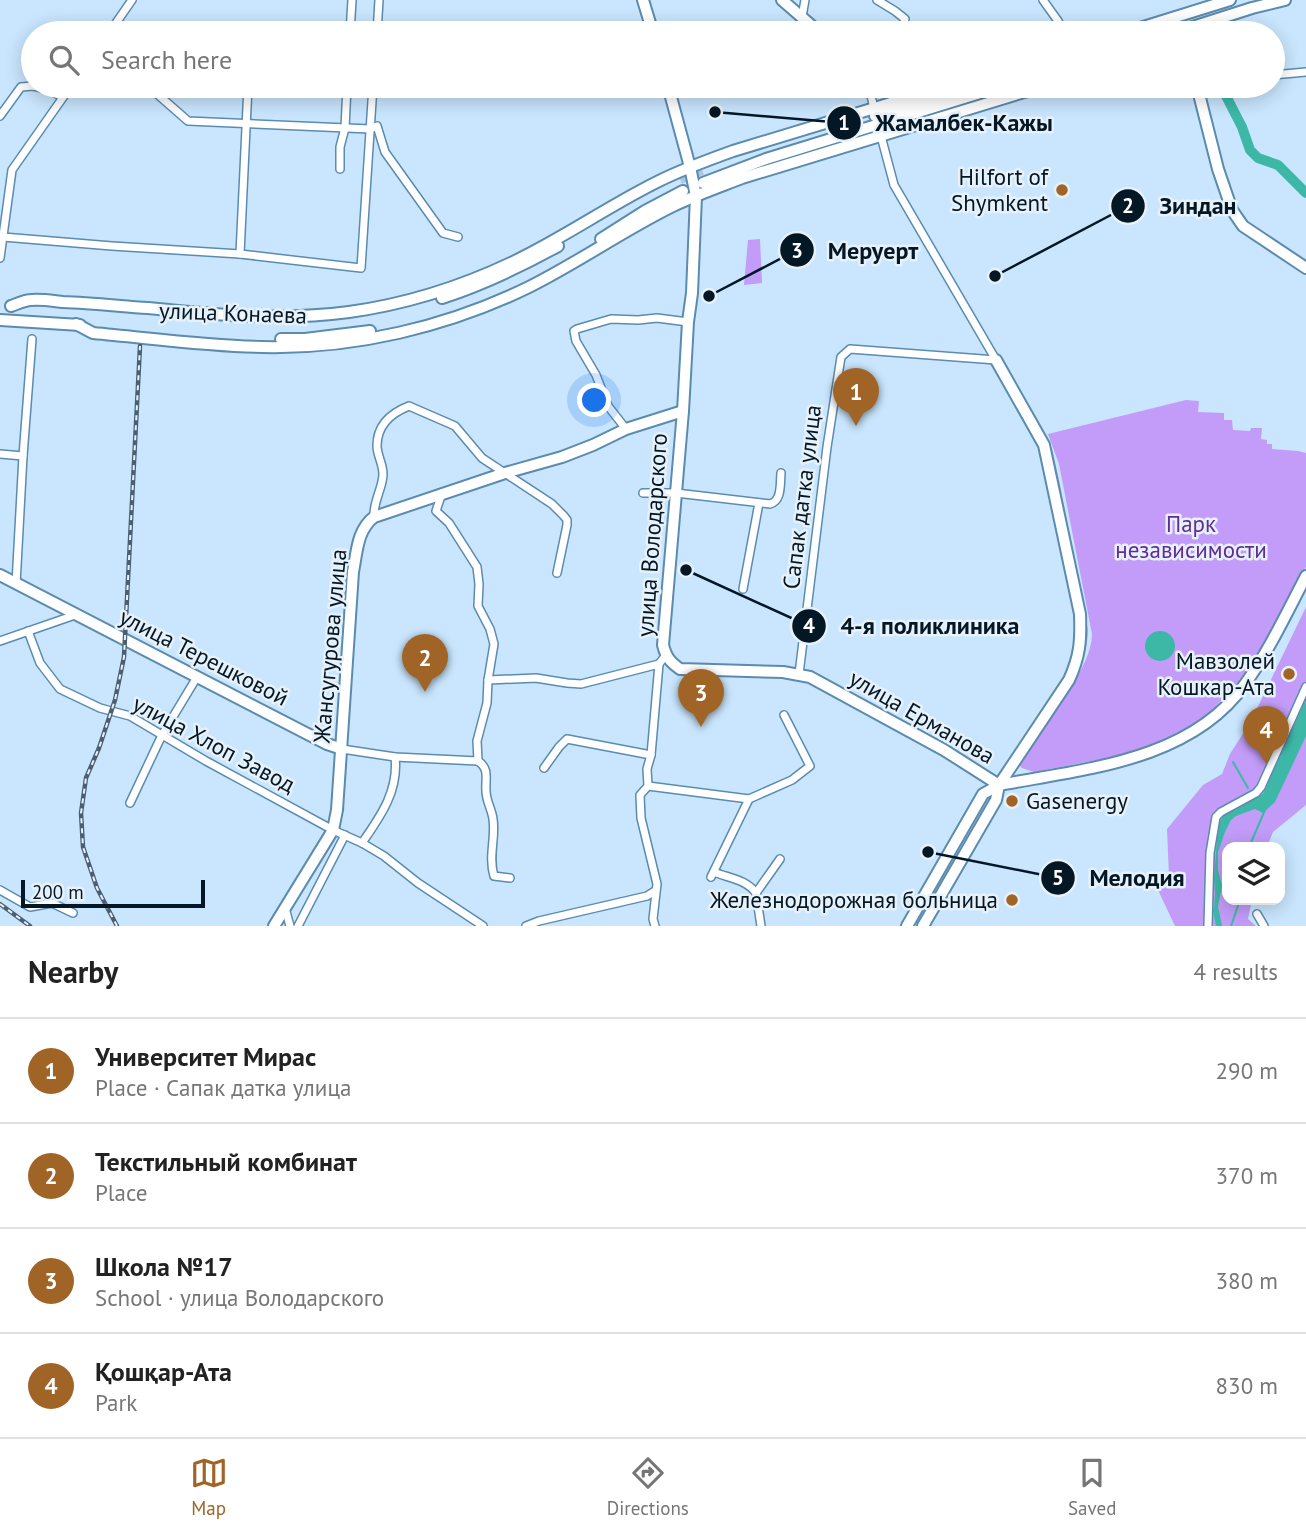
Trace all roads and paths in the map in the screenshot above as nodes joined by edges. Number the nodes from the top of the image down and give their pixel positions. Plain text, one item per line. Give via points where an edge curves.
1 (132, 0) edge
2 (352, 0) edge
3 (379, 0) edge
4 (643, 0) edge
5 (782, 0) edge
6 (805, 0) edge
7 (877, 0) edge
8 (1043, 0) edge
9 (1230, 0) edge
10 (1285, 0) edge
11 (1207, 4) edge
12 (802, 17) junction
13 (1176, 17) junction
14 (1224, 18) junction
15 (117, 21) edge
16 (351, 21) edge
17 (378, 21) edge
18 (649, 21) edge
19 (806, 21) edge
20 (904, 21) edge
21 (1058, 21) edge
22 (1163, 21) edge
23 (1177, 21) edge
24 (1215, 21) edge
25 (1220, 21) edge
26 (1306, 72) edge
27 (1285, 74) edge
28 (21, 88) edge
29 (62, 98) edge
30 (162, 98) edge
31 (248, 98) edge
32 (346, 98) edge
33 (372, 98) edge
34 (671, 98) edge
35 (872, 98) edge
36 (894, 98) edge
37 (907, 98) edge
38 (934, 98) edge
39 (952, 98) edge
40 (1005, 98) edge
41 (1200, 98) edge
42 (897, 101) junction
43 (0, 116) edge
44 (876, 116) junction
45 (247, 123) junction
46 (345, 128) junction
47 (370, 129) junction
48 (882, 137) junction
49 (690, 167) junction
50 (340, 169) dead end
51 (702, 170) tunnel mouth
52 (698, 182) junction
53 (686, 192) junction
54 (3, 237) junction
55 (458, 237) dead end
56 (240, 254) junction
57 (0, 258) edge
58 (1306, 268) edge
59 (6, 306) edge
60 (0, 320) edge
61 (688, 322) junction
62 (76, 324) junction
63 (33, 339) dead end
64 (996, 360) junction
65 (683, 411) junction
66 (626, 429) junction
67 (0, 454) edge
68 (23, 456) junction
69 (505, 473) junction
70 (781, 473) dead end
71 (442, 493) junction
72 (643, 493) dead end
73 (676, 493) junction
74 (759, 503) junction
75 (373, 517) junction
76 (557, 573) dead end
77 (0, 575) edge
78 (1306, 576) edge
79 (16, 583) junction
80 (743, 589) dead end
81 (76, 614) junction
82 (29, 631) junction
83 (0, 641) edge
84 (663, 660) junction
85 (799, 674) junction
86 (197, 677) junction
87 (488, 680) junction
88 (1306, 687) edge
89 (785, 715) dead end
90 (162, 735) junction
91 (342, 749) junction
92 (651, 755) junction
93 (395, 757) junction
94 (478, 761) junction
95 (544, 768) dead end
96 (999, 785) junction
97 (648, 786) junction
98 (749, 799) junction
99 (130, 803) dead end
100 (333, 830) junction
101 (345, 835) junction
102 (362, 843) junction
103 (780, 859) dead end
104 (510, 878) dead end
105 (0, 890) edge
106 (655, 891) junction
107 (756, 893) junction
108 (285, 908) junction
109 (73, 913) dead end
110 (1257, 914) dead end
111 (1208, 924) edge
112 (274, 926) edge
113 (290, 926) edge
114 (298, 926) edge
115 (483, 926) edge
116 (526, 926) edge
117 (655, 926) edge
118 (761, 926) edge
119 (907, 926) edge
120 (923, 926) edge
121 (1265, 926) edge

1 - 15 street
2 - 16 street
3 - 17 street
4 - 18 main road
5 - 12 main road
6 - 12 street
7 - 20 street
8 - 21 street
9 - 11 main road
10 - 14 main road
11 - 13 main road
12 - 19 main road
13 - 22 main road
13 - 23 main road
14 - 24 main road
14 - 25 main road
26 - 27 street
28 - 43 street
29 - 54 street via 12,170
30 - 45 street via 188,121
31 - 45 street
32 - 46 street
33 - 47 street
34 - 49 main road, улица Володарского
35 - 44 street
36 - 42 street
37 - 42 main road
38 - 44 main road
39 - 44 main road
40 - 48 main road
41 - 58 main road via 1232,210 1243,226
42 - 44 main road
44 - 48 street
44 - 49 main road via 733,151
44 - 51 main road
44 - 52 main road
45 - 46 street
45 - 56 street
46 - 47 street
46 - 50 street
47 - 55 street via 377,126 385,152 443,233
47 - 56 street via 361,268
48 - 53 main road
48 - 64 street via 894,185
49 - 52 main road, улица Володарского
49 - 59 main road via 516,260 470,281 386,306 263,318 95,303 30,300
52 - 53 main road, улица Володарского
53 - 59 main road, улица Конаева via 638,200 520,267 472,288 387,313 263,325
53 - 61 main road, улица Володарского via 692,293
53 - 62 main road, улица Конаева via 478,302 390,327 263,340
53 - 62 main road via 648,219 529,286 436,324 392,334 263,347 93,332
54 - 56 street
54 - 57 street
60 - 62 main road, улица Конаева
61 - 65 main road, улица Володарского
61 - 66 street via 611,319 574,331 608,406
63 - 68 street
64 - 85 street, Сапак датка улица via 850,349 841,357
64 - 96 main road via 1044,445 1080,614 1081,641 1069,680
65 - 66 main road
65 - 73 main road, улица Володарского
66 - 69 main road via 583,449
67 - 68 street
68 - 79 street
69 - 71 main road
69 - 75 street via 482,458 455,426 409,406 387,418 381,429 377,447 383,473
69 - 76 street via 552,504 567,520
70 - 74 street via 777,502
71 - 75 main road
71 - 87 street via 436,511 477,567 478,606 494,644
72 - 73 street
73 - 74 street
73 - 84 main road, улица Володарского
74 - 80 street
75 - 91 main road, Жансугурова улица via 362,532 353,572
77 - 79 main road, улица Терешковой
78 - 96 main road via 1244,686 1219,715 1196,731 1125,760
79 - 81 main road, улица Терешковой
81 - 82 street
81 - 86 main road, улица Терешковой
82 - 83 street
82 - 90 street, улица Хлоп Завод via 40,663 60,689 130,716
84 - 85 main road, улица Ерманова via 680,669
84 - 87 street via 581,684 536,678
84 - 92 street, улица Володарского
85 - 96 main road, улица Ерманова via 944,750
86 - 90 street
86 - 91 main road, улица Терешковой
87 - 94 street
88 - 111 street via 1261,788 1216,817
89 - 98 street via 810,766 792,780
90 - 99 street
90 - 100 street, улица Хлоп Завод
91 - 93 street, улица Терешковой
91 - 100 main road, Жансугурова улица
92 - 95 street via 567,739
92 - 97 street, улица Володарского
93 - 94 street, улица Терешковой
93 - 102 street via 390,798
94 - 104 street via 485,768 486,799 493,817 491,866 494,876
96 - 119 main road via 984,794
96 - 120 main road via 996,800
97 - 98 street
97 - 106 street, улица Володарского via 640,795 640,818
98 - 107 street via 713,874 743,882
100 - 101 street, улица Хлоп Завод
100 - 108 main road, Жансугурова улица
101 - 102 street, улица Хлоп Завод
101 - 114 street
102 - 115 street, улица Хлоп Завод
103 - 107 street
105 - 109 street via 30,907 52,903
106 - 116 street
106 - 117 street, улица Володарского
107 - 118 street
108 - 112 main road, Жансугурова улица
108 - 113 street
110 - 121 street

